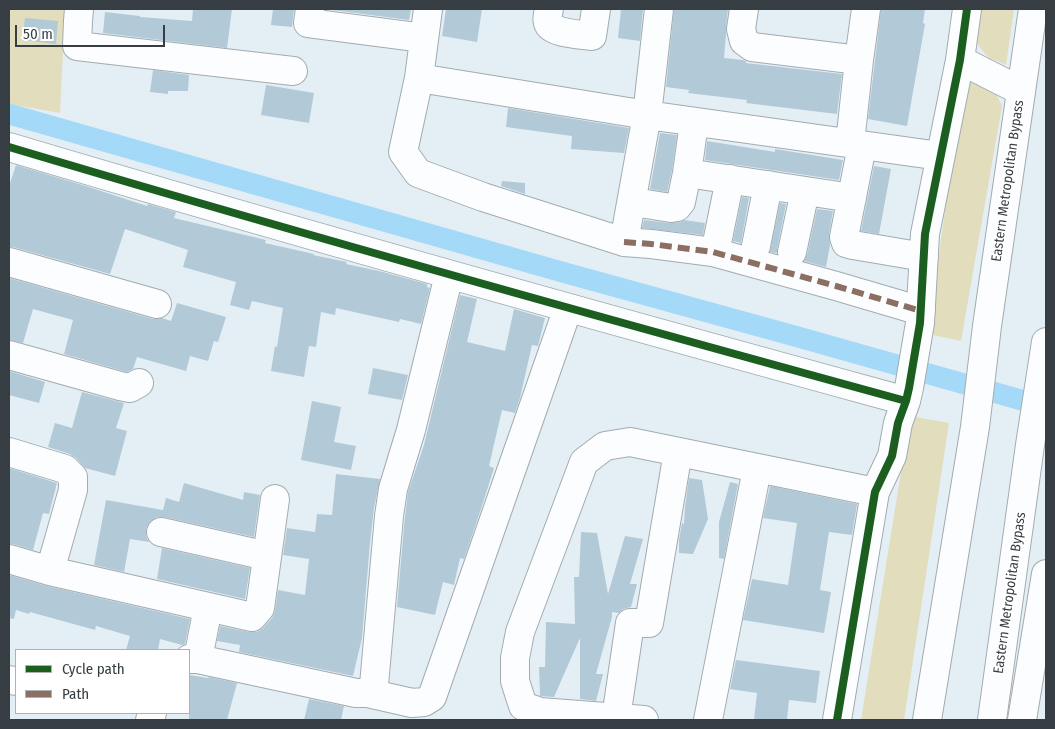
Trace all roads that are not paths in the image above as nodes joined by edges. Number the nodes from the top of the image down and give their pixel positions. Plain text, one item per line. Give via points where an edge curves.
1 (79, 9) edge
2 (310, 9) edge
3 (428, 9) edge
4 (549, 9) edge
5 (596, 9) edge
6 (659, 9) edge
7 (744, 9) edge
8 (866, 9) edge
9 (967, 9) edge
10 (1034, 9) edge
11 (424, 38) junction
12 (859, 60) junction
13 (960, 60) junction
14 (293, 71) dead end
15 (420, 78) junction
16 (1021, 91) junction
17 (646, 115) junction
18 (694, 123) junction
19 (856, 145) junction
20 (9, 147) edge
21 (940, 156) junction
22 (686, 173) junction
23 (730, 179) junction
24 (768, 185) junction
25 (805, 191) junction
26 (852, 198) junction
27 (646, 204) dead end
28 (718, 238) dead end
29 (624, 242) junction
30 (756, 246) dead end
31 (792, 252) dead end
32 (924, 257) junction
33 (9, 262) edge
34 (449, 275) junction
35 (158, 304) dead end
36 (568, 308) junction
37 (920, 317) junction
38 (1044, 353) edge
39 (9, 355) edge
40 (138, 383) dead end
41 (907, 394) junction
42 (1036, 444) edge
43 (9, 452) edge
44 (678, 452) junction
45 (758, 469) junction
46 (875, 492) junction
47 (275, 499) dead end
48 (160, 532) dead end
49 (267, 556) junction
50 (9, 559) edge
51 (50, 571) junction
52 (1046, 574) edge
53 (208, 608) junction
54 (194, 659) edge
55 (368, 694) junction
56 (616, 718) junction
57 (644, 720) edge
58 (708, 720) edge
59 (838, 720) edge
60 (927, 720) edge
61 (992, 720) edge
62 (1022, 720) edge

1 - 14 street via 77,46
2 - 11 street via 308,23
3 - 11 street
4 - 5 street via 547,18 554,30 592,36
6 - 17 street
7 - 12 street via 741,29 744,41 752,47
8 - 12 street
9 - 13 street
10 - 16 street, Eastern Metropolitan Bypass
11 - 15 street
12 - 19 street
13 - 16 street
13 - 21 street
15 - 17 street
15 - 29 street via 403,152 418,173
16 - 60 street, Eastern Metropolitan Bypass via 975,427
17 - 18 street
17 - 29 street
18 - 19 street
18 - 22 street
19 - 21 street
19 - 26 street
20 - 34 street
21 - 32 street via 925,234
22 - 23 street
22 - 27 street via 681,202 677,207
23 - 24 street
23 - 28 street
24 - 25 street
24 - 30 street
25 - 26 street
25 - 31 street
26 - 32 street via 844,237 846,243
29 - 37 street via 713,252 836,286
32 - 37 street
33 - 35 street
34 - 36 street
34 - 55 street via 393,489 374,686
36 - 41 street
36 - 55 street via 432,698 412,703
37 - 41 street
38 - 42 street, Eastern Metropolitan Bypass
39 - 40 street via 120,386 130,388
41 - 46 street via 892,456
42 - 61 street, Eastern Metropolitan Bypass
43 - 51 street via 65,469 73,477 74,490
44 - 45 street
44 - 56 street via 649,624 630,623
44 - 56 street via 630,442 605,446 584,462 520,632 515,681 523,706 540,712
45 - 46 street
45 - 58 street
46 - 59 street
47 - 49 street
48 - 49 street
49 - 53 street via 260,608 252,617
50 - 51 street
51 - 53 street
52 - 62 street
53 - 54 street
54 - 55 street
56 - 57 street

